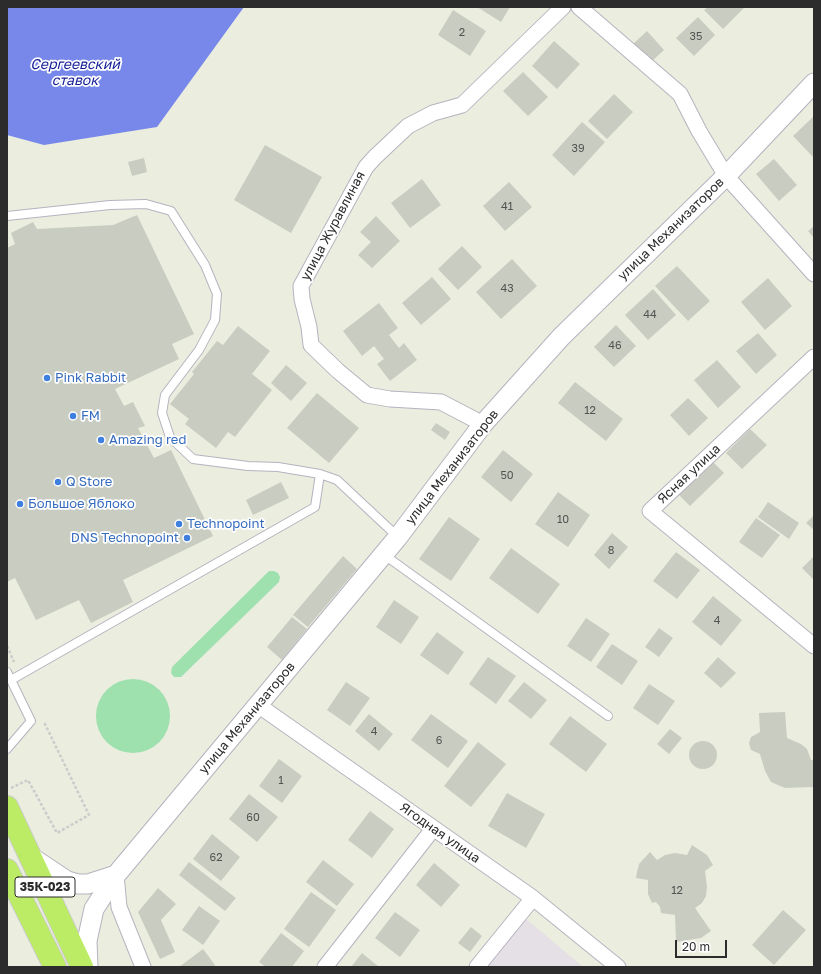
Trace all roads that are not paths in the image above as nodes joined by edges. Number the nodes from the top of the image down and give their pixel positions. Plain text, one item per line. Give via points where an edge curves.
1 (562, 7) edge
2 (579, 7) edge
3 (814, 83) edge
4 (726, 176) junction
5 (7, 216) edge
6 (814, 274) edge
7 (814, 357) edge
8 (483, 424) junction
9 (320, 474) junction
10 (398, 537) junction
11 (383, 554) junction
12 (814, 646) edge
13 (7, 672) edge
14 (11, 680) junction
15 (258, 705) junction
16 (608, 716) dead end
17 (7, 749) edge
18 (7, 807) edge
19 (433, 829) junction
20 (31, 858) junction
21 (7, 870) edge
22 (116, 875) junction
23 (533, 898) junction
24 (55, 967) edge
25 (82, 967) edge
26 (88, 967) edge
27 (143, 967) edge
28 (325, 967) edge
29 (477, 967) edge
30 (618, 967) edge

1 - 8 street, улица Журавлиная via 462,105 433,113 408,126 375,157 366,167 301,286 311,345 367,395 441,402
2 - 4 street via 680,94
3 - 4 street, улица Механизаторов
4 - 6 street
4 - 8 street, улица Механизаторов via 560,337
5 - 9 lane via 110,205 146,204 171,212 205,265 217,294 215,320 212,326 199,350 165,395 162,413 170,437 193,459 278,467
7 - 12 street, Ясная улица via 650,511
8 - 10 street, улица Механизаторов
9 - 10 lane via 337,480
9 - 14 lane via 315,507
10 - 11 street, улица Механизаторов
11 - 15 street, улица Механизаторов
11 - 16 lane
13 - 14 lane
14 - 17 lane via 31,720
15 - 19 street, Ягодная улица
15 - 22 street, улица Механизаторов
18 - 20 main road, 35К-023
19 - 23 street, Ягодная улица
19 - 28 street
20 - 22 street via 67,882 88,884
20 - 25 main road, 35К-023
21 - 24 main road, 35К-023
22 - 26 street, улица Механизаторов via 94,909 87,941
22 - 27 street via 120,907
23 - 29 street
23 - 30 street, Ягодная улица

